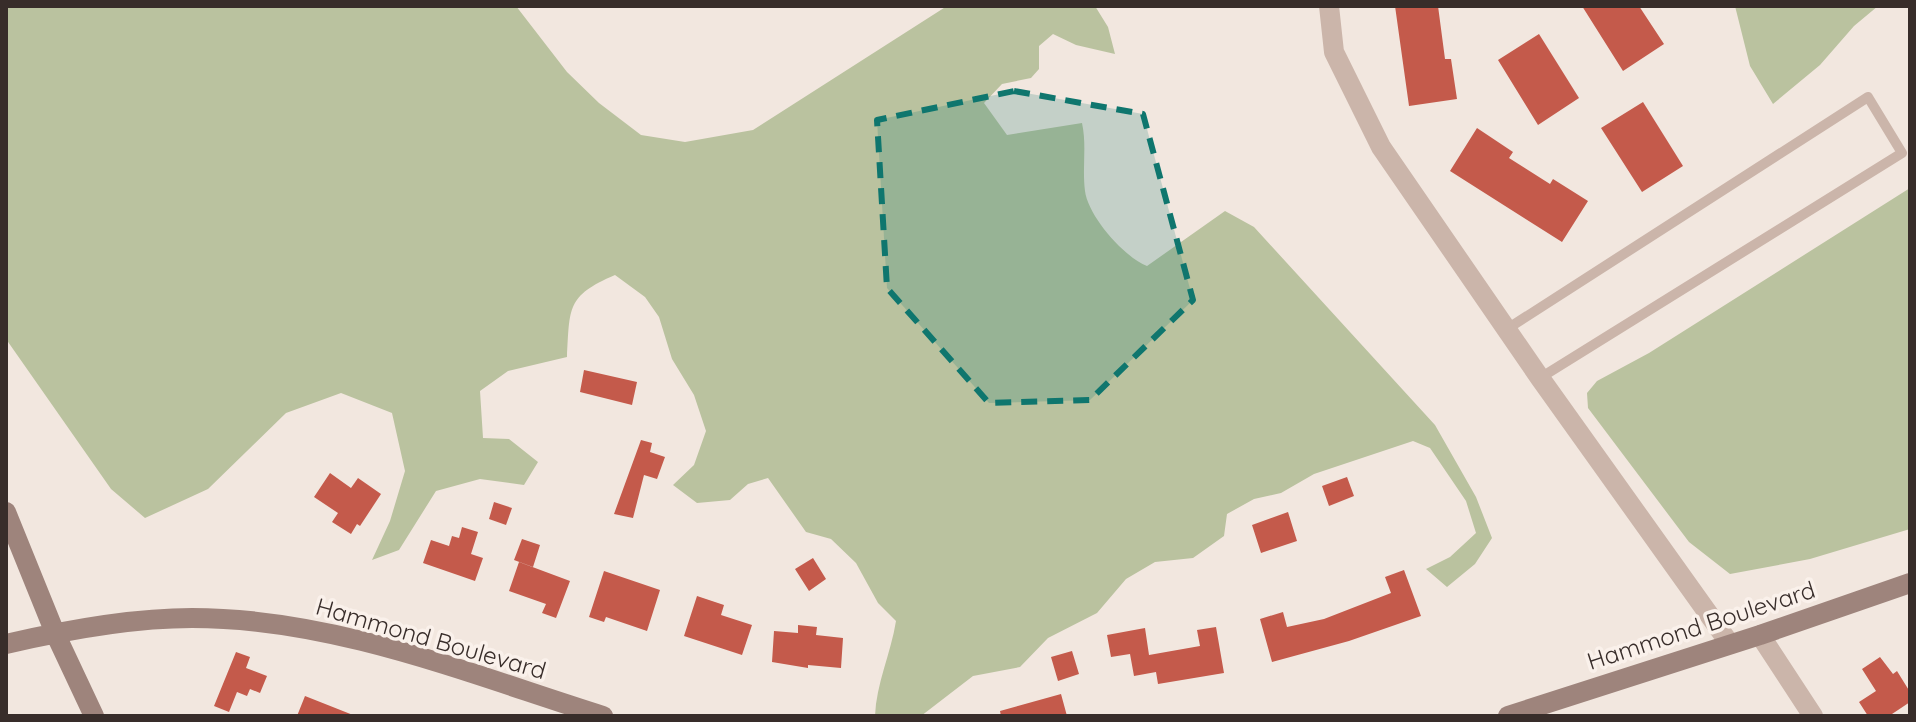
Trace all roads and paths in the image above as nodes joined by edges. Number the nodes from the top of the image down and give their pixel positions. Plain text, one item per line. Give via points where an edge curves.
1 (1329, 6) edge
2 (1506, 330) junction
3 (1540, 378) junction
4 (6, 512) edge
5 (1910, 583) edge
6 (55, 633) junction
7 (1760, 635) junction
8 (6, 644) edge
9 (1730, 644) junction
10 (94, 716) edge
11 (603, 716) edge
12 (1508, 716) edge
13 (1813, 716) edge

1 - 2 street via 1334,52 1381,147
2 - 3 street
2 - 3 lane via 1868,97 1902,153
3 - 9 street
4 - 6 street
5 - 7 street, Hammond Boulevard
6 - 8 street, Hammond Boulevard
6 - 10 street
6 - 11 street, Hammond Boulevard via 194,618 305,628 381,645
7 - 9 street, Hammond Boulevard
7 - 13 street
9 - 12 street, Hammond Boulevard

